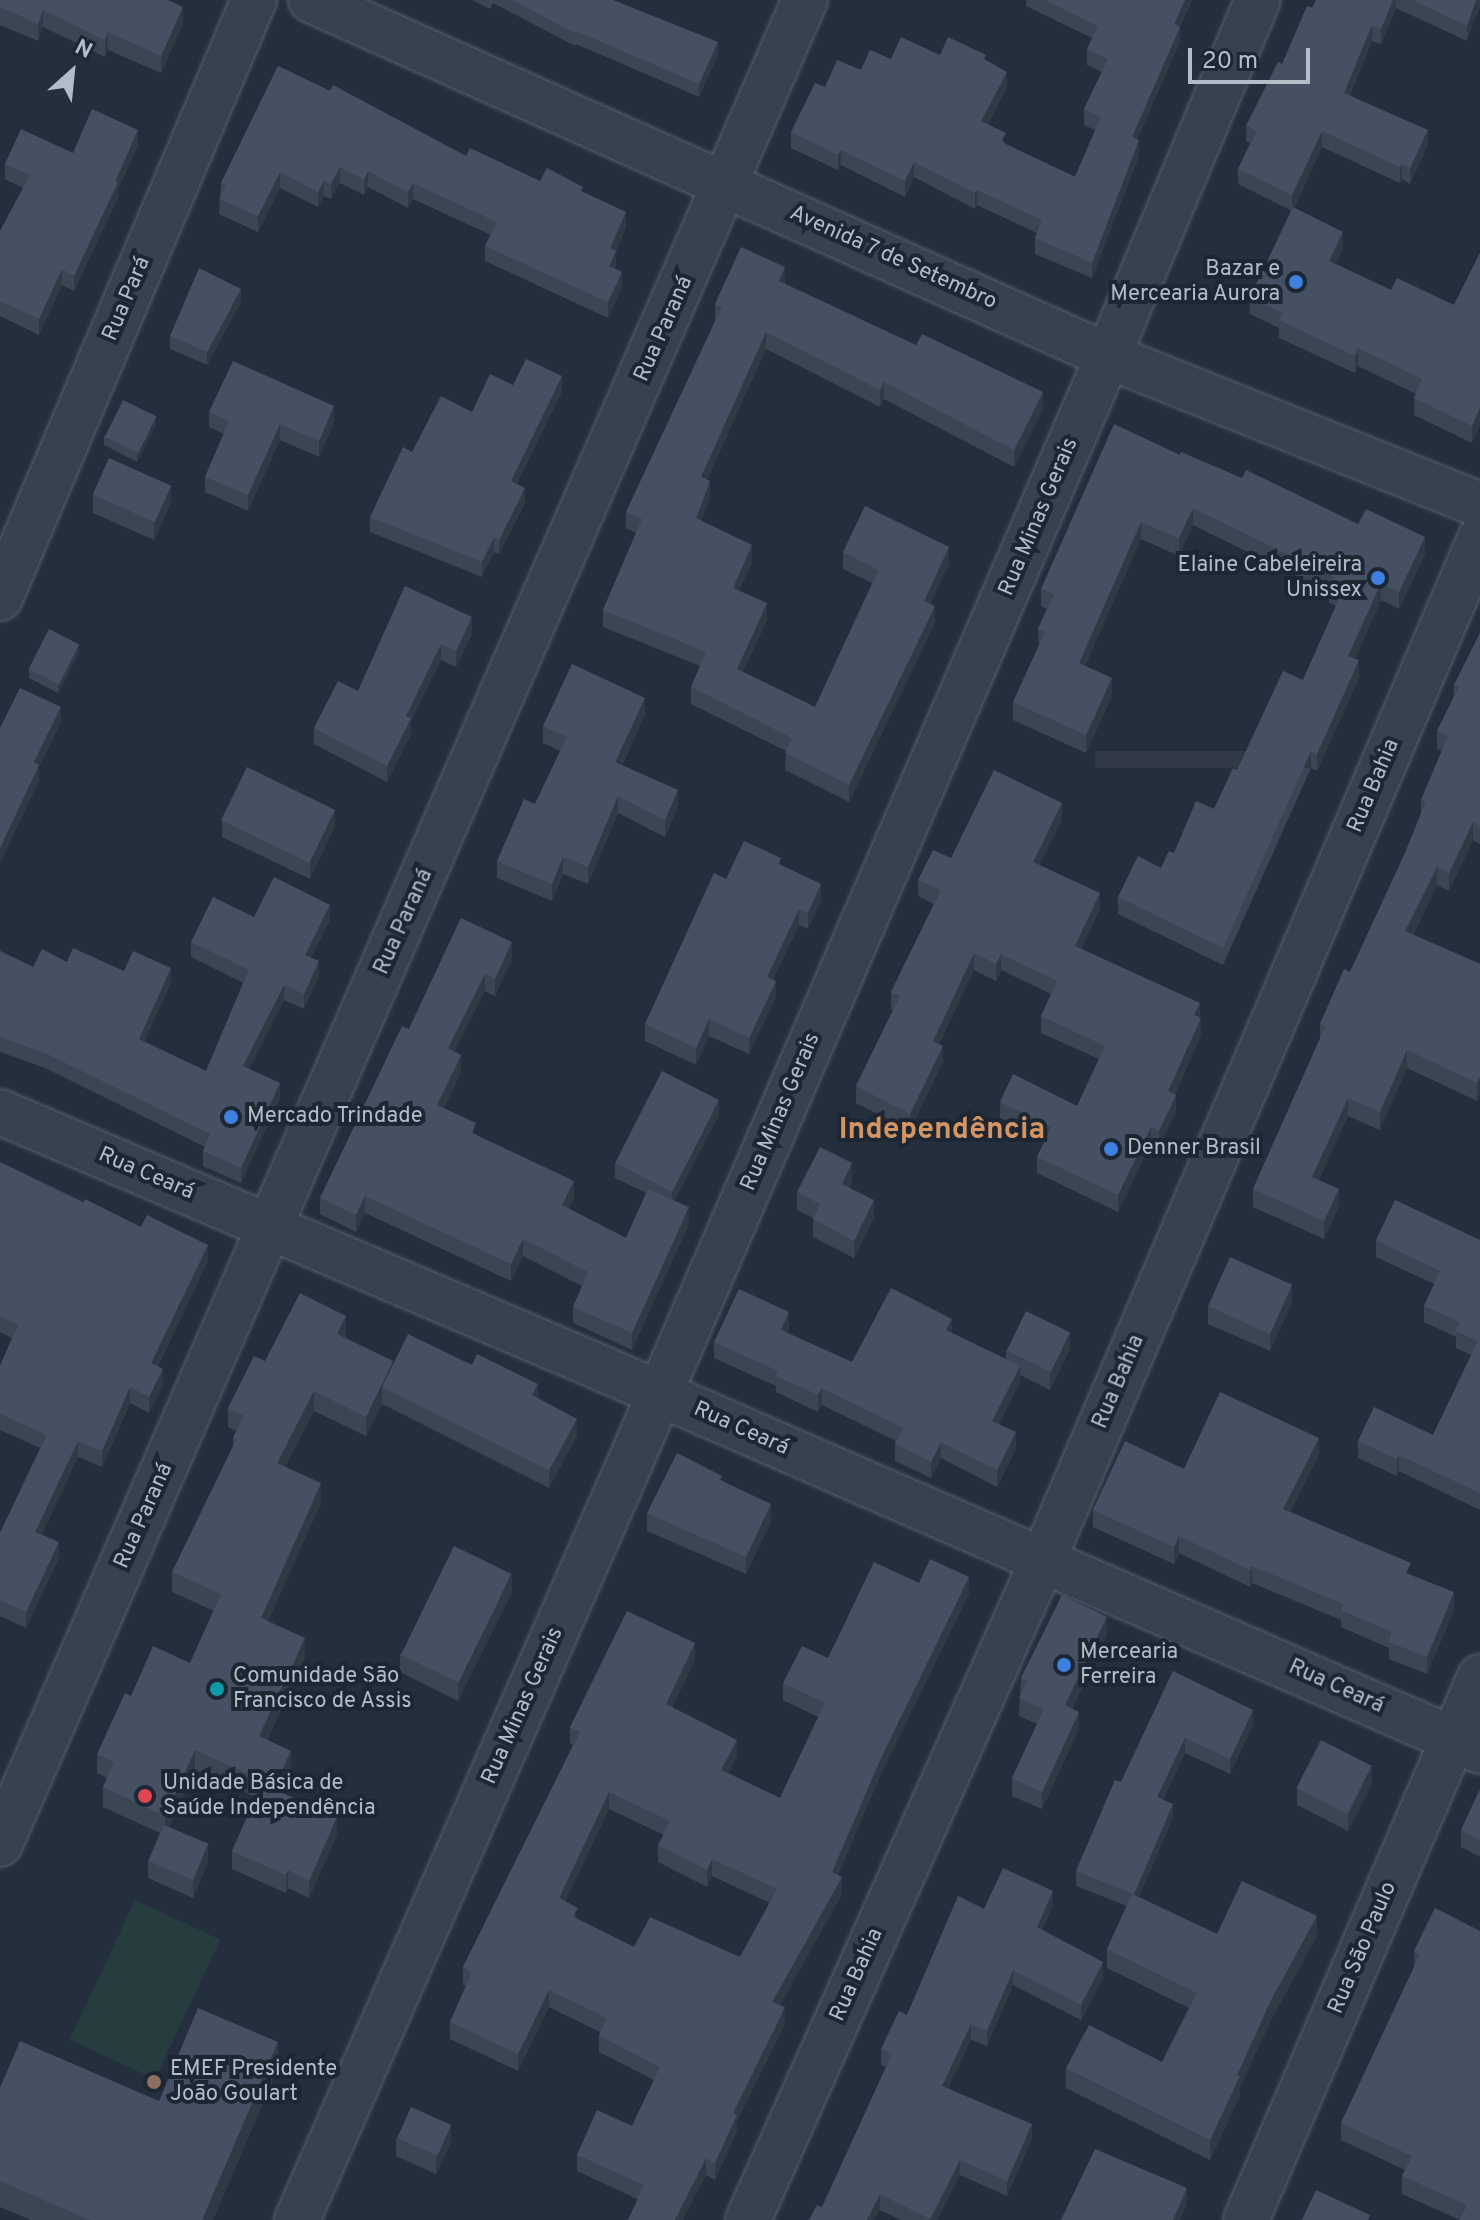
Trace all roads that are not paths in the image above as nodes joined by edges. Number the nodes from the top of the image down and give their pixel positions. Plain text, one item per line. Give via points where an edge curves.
1 (254, 0) edge
2 (311, 0) edge
3 (805, 0) edge
4 (1258, 0) edge
5 (728, 184) junction
6 (1108, 356) junction
7 (1480, 505) edge
8 (1480, 539) edge
9 (0, 598) edge
10 (0, 1112) edge
11 (271, 1227) junction
12 (658, 1393) junction
13 (1043, 1560) junction
14 (1480, 1677) edge
15 (1466, 1745) edge
16 (0, 1844) edge
17 (297, 2220) edge
18 (748, 2220) edge
19 (1246, 2220) edge

1 - 9 street, Rua Pará
2 - 5 street, Avenida 7 de Setembro
3 - 5 street, Rua Paraná
4 - 6 street, Rua Minas Gerais
5 - 6 street, Avenida 7 de Setembro
5 - 11 street, Rua Paraná
6 - 7 street, Avenida 7 de Setembro
6 - 12 street, Rua Minas Gerais
8 - 13 street, Rua Bahia
10 - 11 street, Rua Ceará
11 - 12 street, Rua Ceará
11 - 16 street, Rua Paraná
12 - 13 street, Rua Ceará
12 - 17 street, Rua Minas Gerais
13 - 15 street, Rua Ceará
13 - 18 street, Rua Bahia
14 - 15 street, Rua São Paulo
15 - 19 street, Rua São Paulo

